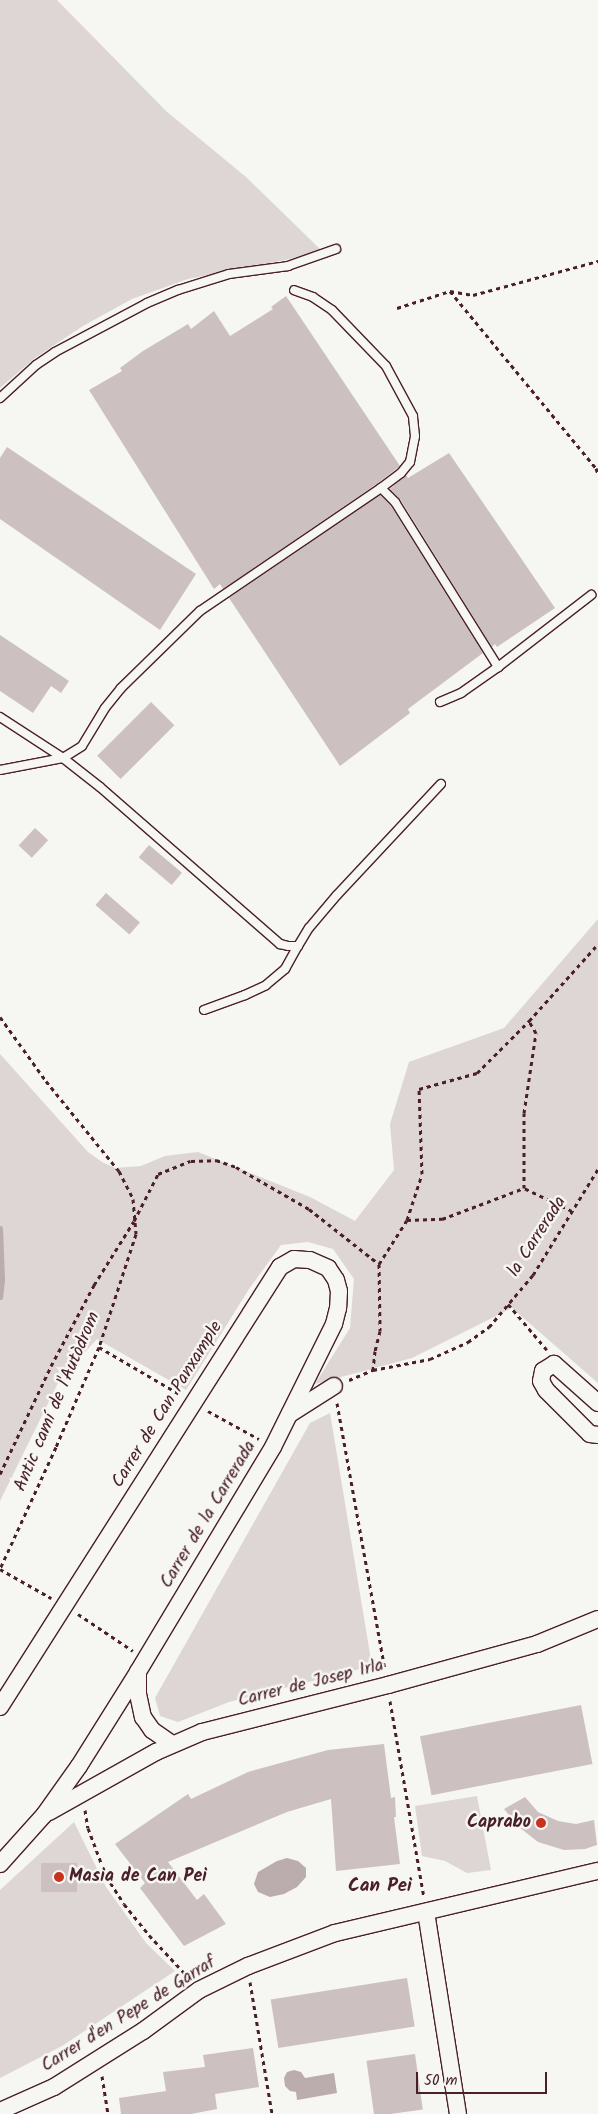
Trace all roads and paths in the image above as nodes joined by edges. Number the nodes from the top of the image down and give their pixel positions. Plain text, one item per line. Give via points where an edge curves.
1 (336, 249) dead end
2 (598, 261) edge
3 (294, 290) dead end
4 (450, 291) junction
5 (397, 308) dead end
6 (0, 398) edge
7 (598, 474) edge
8 (381, 488) junction
9 (591, 595) dead end
10 (498, 667) junction
11 (440, 702) dead end
12 (0, 717) edge
13 (63, 758) junction
14 (0, 770) edge
15 (441, 784) dead end
16 (598, 944) edge
17 (298, 946) junction
18 (204, 1010) dead end
19 (0, 1017) edge
20 (529, 1021) junction
21 (598, 1169) edge
22 (524, 1188) junction
23 (572, 1211) junction
24 (407, 1220) junction
25 (134, 1221) junction
26 (380, 1264) junction
27 (508, 1304) junction
28 (554, 1364) junction
29 (373, 1370) junction
30 (308, 1374) joint
31 (334, 1386) junction
32 (598, 1403) edge
33 (288, 1415) junction
34 (598, 1435) edge
35 (0, 1474) edge
36 (0, 1569) edge
37 (598, 1619) edge
38 (138, 1672) junction
39 (388, 1685) junction
40 (0, 1707) edge
41 (172, 1744) junction
42 (81, 1795) junction
43 (44, 1815) junction
44 (0, 1864) edge
45 (598, 1871) edge
46 (426, 1912) junction
47 (248, 1966) junction
48 (200, 1990) junction
49 (99, 2059) junction
50 (0, 2111) edge
51 (108, 2114) edge
52 (272, 2114) edge
53 (458, 2114) edge

1 - 6 lane via 288,266 229,274 147,303 55,352
2 - 4 path via 473,295
3 - 8 lane via 313,297 332,310 368,345 386,366 413,416 415,436 410,462
4 - 5 path
4 - 7 path
8 - 10 lane via 395,502
8 - 13 lane via 200,611 121,688 82,746
9 - 10 lane
10 - 11 lane via 461,693
12 - 13 lane
13 - 14 lane
13 - 17 lane via 280,944
15 - 17 lane via 338,895
16 - 20 path
17 - 18 lane via 285,969 266,985
19 - 25 path, Antic camí de l'Autòdrom via 46,1082 119,1171 133,1198
20 - 22 path via 536,1033 524,1113
20 - 24 path via 478,1073 419,1089 422,1174
21 - 23 path, la Carrerada
22 - 23 path
22 - 24 path via 442,1218
23 - 27 path, la Carrerada via 533,1275
24 - 26 path
25 - 26 path via 158,1174 191,1161 216,1160 236,1167 309,1208
25 - 35 path via 94,1285 51,1366
25 - 36 path, Antic camí de l'Autòdrom via 136,1234 99,1347
26 - 29 path via 380,1331
27 - 28 path via 550,1353
27 - 29 path, la Carrerada via 489,1326 468,1342 430,1359
28 - 32 street
28 - 34 street via 544,1372 541,1381 546,1390 590,1434
29 - 31 path, la Carrerada
30 - 33 street, Carrer de la Carrerada
30 - 40 street, Carrer de Can Panxample via 334,1324 339,1291 328,1268 310,1260 294,1259 280,1267
31 - 33 street
31 - 39 path
33 - 38 street, Carrer de la Carrerada via 273,1447
37 - 39 street, Carrer de Josep Irla via 537,1644
38 - 41 street via 143,1717 152,1730
38 - 43 street, Carrer de la Carrerada
39 - 41 street, Carrer de Josep Irla via 202,1732
39 - 46 path
41 - 42 street, Carrer de Josep Irla
42 - 43 street, Carrer de Josep Irla
42 - 48 path via 88,1828 106,1876 149,1935
43 - 44 street
45 - 46 street, Carrer d'en Pepe de Garraf
46 - 47 street, Carrer d'en Pepe de Garraf via 335,1933
46 - 53 street
47 - 48 street, Carrer d'en Pepe de Garraf
47 - 52 path
48 - 49 street, Carrer d'en Pepe de Garraf
49 - 50 street, Carrer d'en Pepe de Garraf via 54,2087
49 - 51 path

